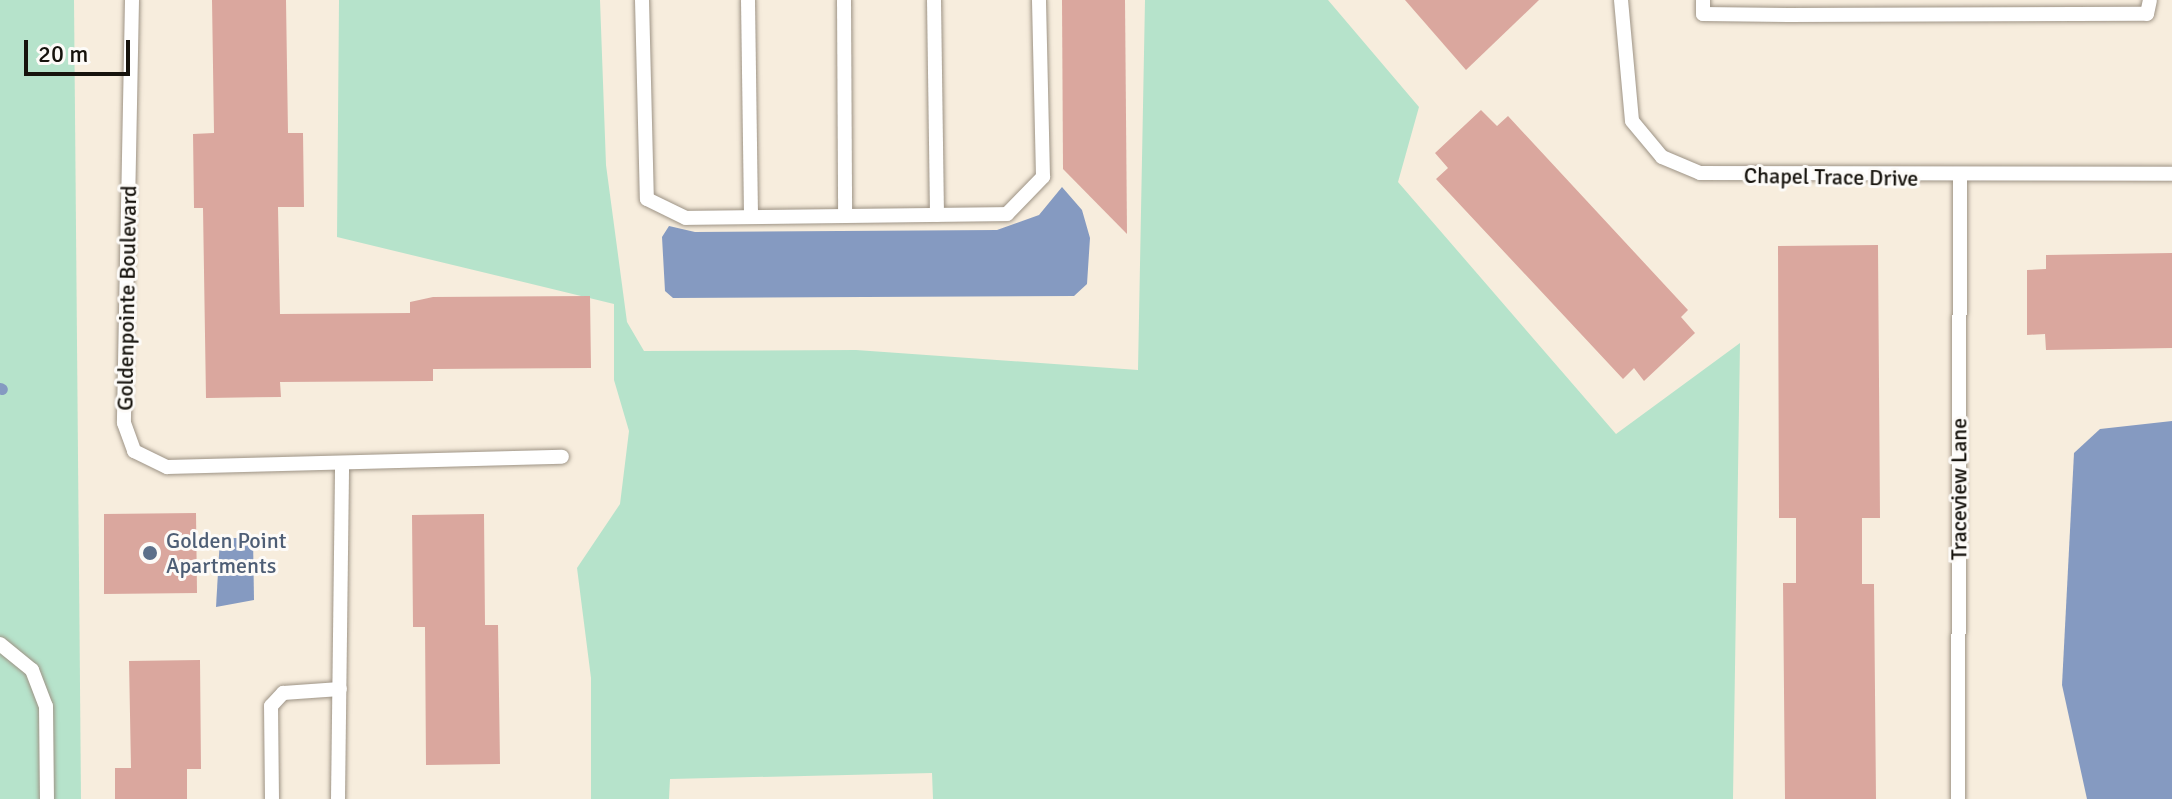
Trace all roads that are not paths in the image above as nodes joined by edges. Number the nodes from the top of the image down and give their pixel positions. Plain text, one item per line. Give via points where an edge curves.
1 (132, 0) edge
2 (642, 0) edge
3 (748, 0) edge
4 (844, 0) edge
5 (934, 0) edge
6 (1039, 0) edge
7 (1621, 0) edge
8 (1703, 0) edge
9 (2150, 0) edge
10 (1788, 7) edge
11 (2172, 174) edge
12 (1960, 179) junction
13 (937, 215) junction
14 (845, 216) junction
15 (751, 217) junction
16 (562, 457) dead end
17 (342, 463) junction
18 (0, 644) edge
19 (340, 689) junction
20 (47, 799) edge
21 (272, 799) edge
22 (338, 799) edge
23 (1958, 799) edge

1 - 17 lane, Goldenpointe Boulevard via 124,423 134,451 167,467
2 - 15 lane via 647,199 686,218
3 - 15 lane
4 - 14 lane
5 - 13 lane
6 - 13 lane via 1043,177 1007,214
7 - 12 lane, Chapel Trace Drive via 1632,121 1662,157 1730,176
8 - 10 lane via 1703,14
9 - 10 lane via 2147,14
11 - 12 lane, Chapel Trace Drive
12 - 23 lane, Traceview Lane
13 - 14 lane
14 - 15 lane
16 - 17 lane, Goldenpointe Boulevard
17 - 19 lane
18 - 20 lane via 32,670 46,706
19 - 21 lane via 283,693 271,706
19 - 22 lane

